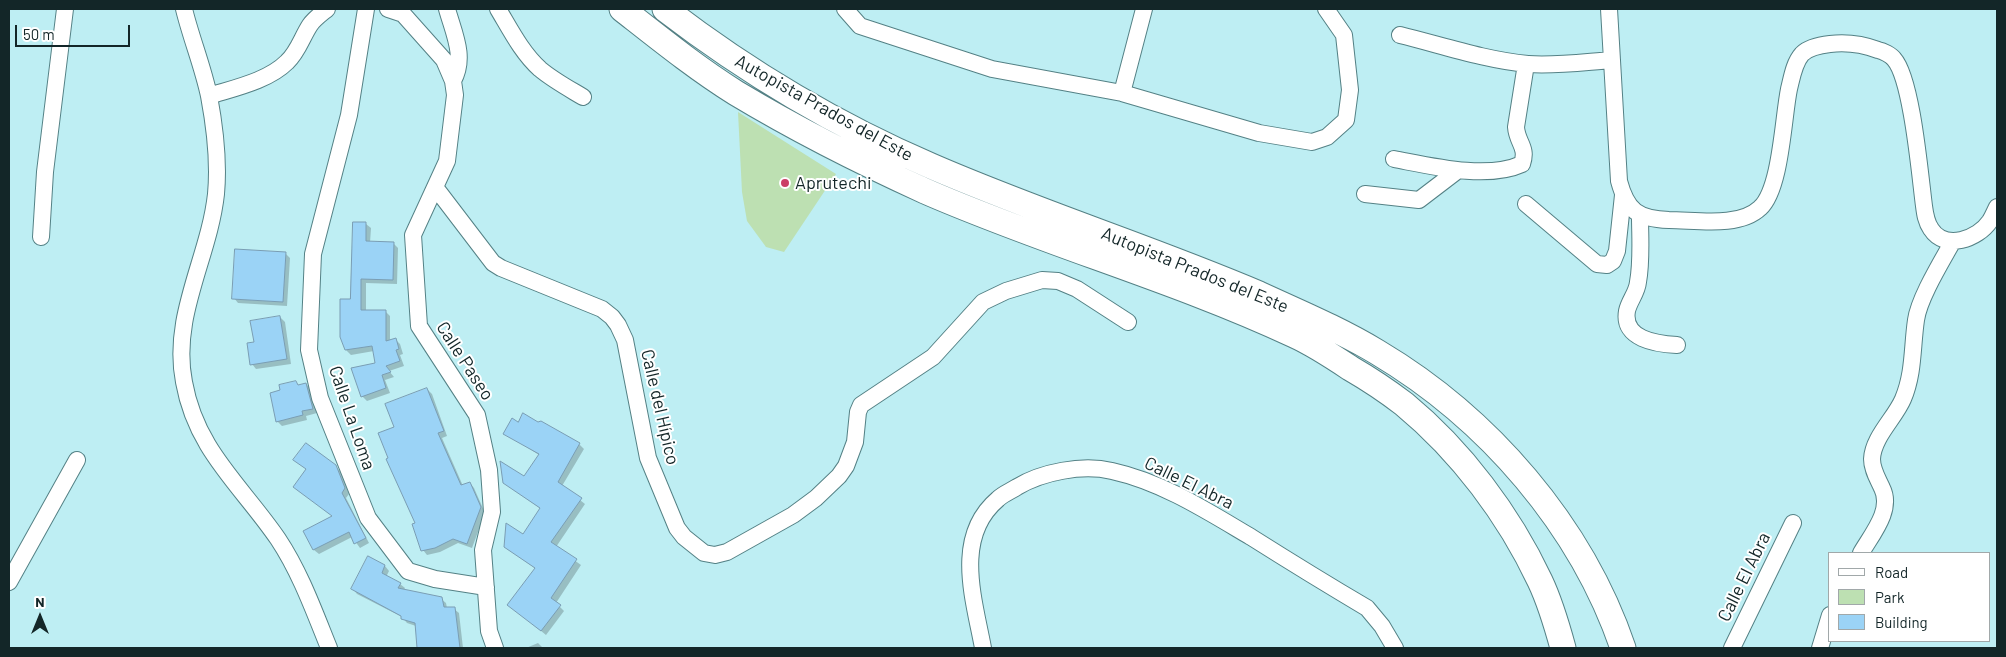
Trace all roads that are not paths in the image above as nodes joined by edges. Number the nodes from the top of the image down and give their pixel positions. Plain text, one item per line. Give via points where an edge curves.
1 (64, 9) edge
2 (184, 9) edge
3 (327, 9) edge
4 (366, 9) edge
5 (388, 9) edge
6 (447, 9) edge
7 (498, 9) edge
8 (622, 9) edge
9 (665, 9) edge
10 (845, 9) edge
11 (1144, 9) edge
12 (1326, 9) edge
13 (1609, 9) edge
14 (1400, 35) dead end
15 (1612, 60) junction
16 (1526, 64) junction
17 (453, 81) junction
18 (1122, 93) junction
19 (209, 96) junction
20 (583, 97) dead end
21 (1394, 158) dead end
22 (1457, 171) junction
23 (434, 187) junction
24 (1365, 194) dead end
25 (1623, 195) junction
26 (1526, 204) dead end
27 (1997, 207) edge
28 (1640, 216) junction
29 (42, 237) dead end
30 (1953, 241) junction
31 (1128, 322) dead end
32 (1677, 345) dead end
33 (77, 460) dead end
34 (1793, 523) dead end
35 (1862, 552) edge
36 (9, 582) edge
37 (486, 588) junction
38 (1828, 622) edge
39 (328, 648) edge
40 (495, 648) edge
41 (983, 648) edge
42 (1395, 648) edge
43 (1563, 648) edge
44 (1623, 648) edge
45 (1732, 648) edge
46 (1820, 648) edge

1 - 29 street via 45,172
2 - 19 street
3 - 19 street via 311,23 288,62 252,82
4 - 37 street, Calle La Loma via 349,115 313,254 309,350 320,398 368,518 408,571
5 - 17 street, Calle Paseo via 403,14 423,35 444,60
6 - 17 street via 460,55
7 - 20 street via 539,68
8 - 43 highway, Autopista Prados del Este via 735,92 859,160 926,191 1296,336 1380,386 1448,445 1496,506 1541,584
9 - 44 highway, Autopista Prados del Este via 742,66 868,137 932,166 1223,279 1300,312 1376,351 1443,398 1492,441 1547,504 1590,573
10 - 18 street via 860,26 992,69
11 - 18 street
12 - 18 street via 1344,35 1350,90 1346,120 1327,137 1312,142 1259,133
13 - 15 street
14 - 16 street
15 - 16 street
15 - 25 street via 1619,181
16 - 22 street via 1516,127 1516,136 1525,154 1522,164 1512,168
17 - 23 street, Calle Paseo via 456,95 447,161
19 - 39 street via 216,152 216,195 210,228 185,310 180,339 183,380 195,420 208,446 224,472 277,538 308,597
21 - 22 street
22 - 24 street via 1419,200
23 - 31 street, Calle del Hípico via 493,263 594,305 612,317 625,340 648,458 674,519 684,538 693,546 715,555 727,552 816,498 846,466 855,442 861,405 933,356 989,298 1042,280 1058,281 1077,289
23 - 37 street, Calle Paseo via 413,235 419,326 477,415 492,512 484,550
25 - 26 street via 1617,251 1614,261 1607,265 1597,264
25 - 28 street via 1630,208
27 - 30 street via 1990,222 1978,233
28 - 30 street via 1656,220 1731,221 1748,217 1761,208 1771,194 1775,178 1796,63 1803,53 1814,47 1836,43 1863,44 1894,60 1907,90 1926,221 1940,237
28 - 32 street via 1640,276 1626,321 1632,332 1644,340
30 - 35 street via 1920,305 1912,370 1903,399 1877,443 1872,459 1886,501 1884,512
33 - 36 street
34 - 45 street, Calle El Abra
37 - 40 street, Calle Paseo via 489,630
38 - 46 street
41 - 42 street, Calle El Abra via 969,564 970,548 983,515 998,499 1025,482 1083,468 1111,470 1152,483 1210,513 1367,608

